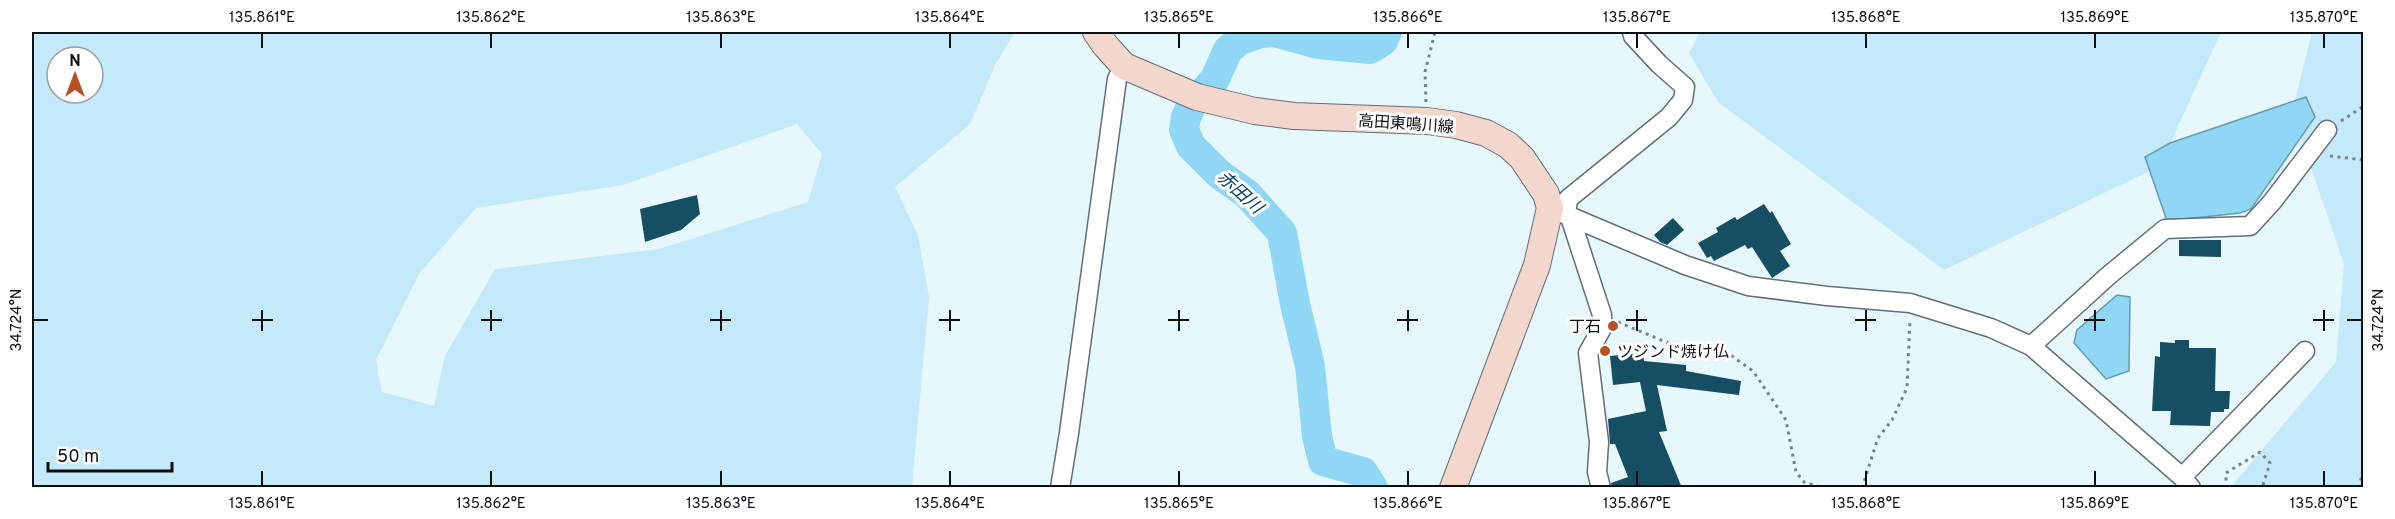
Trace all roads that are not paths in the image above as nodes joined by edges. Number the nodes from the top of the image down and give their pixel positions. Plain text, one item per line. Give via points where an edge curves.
1 (1096, 32) edge
2 (1632, 32) edge
3 (1124, 66) junction
4 (2327, 130) road end
5 (1562, 214) junction
6 (2031, 346) junction
7 (2305, 351) dead end
8 (2187, 482) edge
9 (1059, 488) edge
10 (1453, 488) edge
11 (1601, 488) edge

1 - 3 main road, 高田東鳴川線
2 - 5 street via 1685,87 1683,100 1670,117 1568,200
3 - 5 main road, 高田東鳴川線 via 1182,92 1255,111 1294,117 1427,122 1486,133 1508,145
3 - 9 street via 1117,79
4 - 6 street via 2250,226 2165,229
5 - 6 street via 1685,265 1748,286 1910,303 1991,328
5 - 10 main road via 1537,266
5 - 11 street via 1602,315 1602,328 1588,353
6 - 8 street
7 - 8 street

